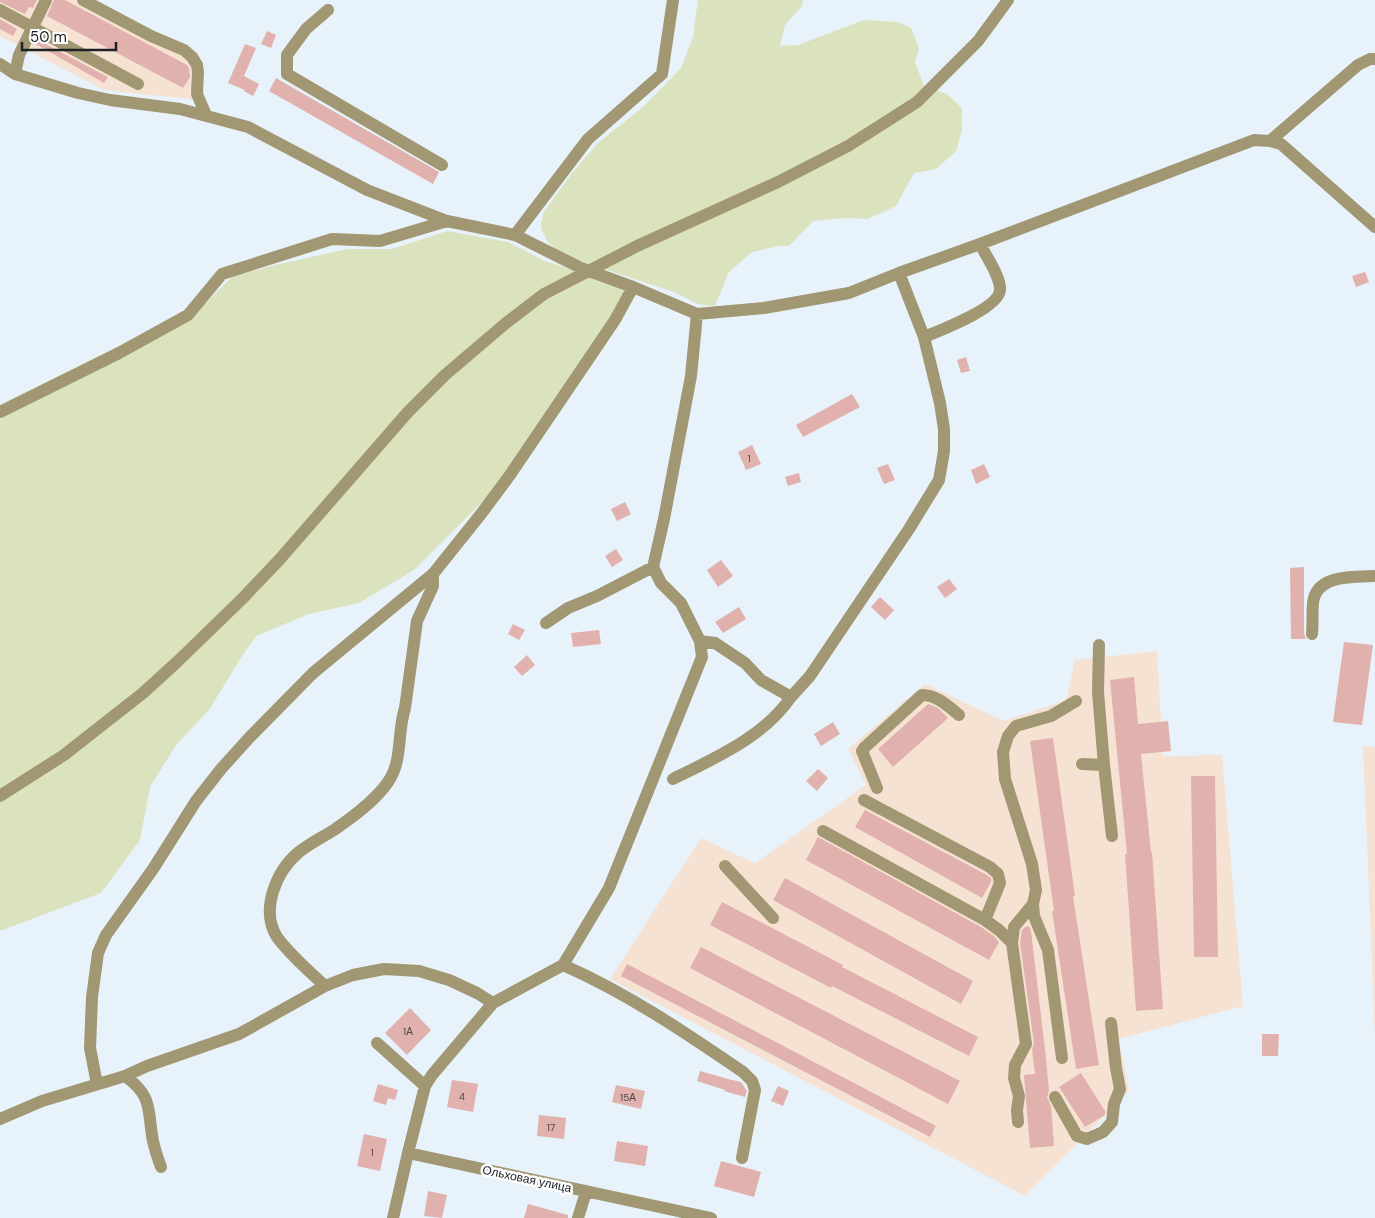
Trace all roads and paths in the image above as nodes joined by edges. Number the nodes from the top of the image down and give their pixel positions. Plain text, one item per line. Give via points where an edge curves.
1 (46, 0) edge
2 (83, 0) edge
3 (673, 0) edge
4 (1008, 0) edge
5 (0, 10) edge
6 (328, 10) dead end
7 (32, 26) junction
8 (1375, 59) edge
9 (0, 64) edge
10 (15, 74) junction
11 (138, 84) dead end
12 (206, 115) junction
13 (1270, 141) junction
14 (442, 165) dead end
15 (446, 221) junction
16 (1375, 227) edge
17 (515, 236) junction
18 (980, 244) junction
19 (588, 271) junction
20 (899, 273) junction
21 (633, 287) junction
22 (697, 314) junction
23 (924, 337) junction
24 (0, 412) edge
25 (653, 567) junction
26 (433, 574) junction
27 (1375, 576) edge
28 (546, 623) dead end
29 (1312, 634) dead end
30 (700, 640) junction
31 (1099, 645) dead end
32 (791, 697) junction
33 (1076, 701) dead end
34 (959, 715) dead end
35 (1082, 764) dead end
36 (1104, 765) junction
37 (673, 779) dead end
38 (877, 788) dead end
39 (0, 796) edge
40 (864, 800) dead end
41 (824, 831) dead end
42 (1112, 836) dead end
43 (725, 866) dead end
44 (1033, 904) junction
45 (773, 918) dead end
46 (985, 920) junction
47 (1012, 943) junction
48 (564, 965) junction
49 (325, 986) junction
50 (493, 1003) junction
51 (1112, 1022) dead end
52 (377, 1043) dead end
53 (1062, 1058) dead end
54 (125, 1076) junction
55 (96, 1084) junction
56 (426, 1086) junction
57 (1055, 1097) dead end
58 (0, 1119) edge
59 (1018, 1122) dead end
60 (408, 1153) junction
61 (742, 1158) dead end
62 (161, 1167) dead end
63 (586, 1192) junction
64 (393, 1218) edge
65 (578, 1218) edge
66 (711, 1218) edge

1 - 7 street
2 - 12 street via 184,50 198,72 197,94
3 - 17 street via 662,74 588,139
4 - 19 street via 978,41 917,102 848,146 787,178
5 - 7 street
6 - 14 street via 306,29 287,55 287,74
7 - 10 street via 19,55
7 - 11 street
8 - 13 street via 1358,65
9 - 10 street
10 - 12 street via 110,100
12 - 15 street via 248,127 367,190
13 - 16 street via 1281,144
13 - 18 street via 1254,140 1222,151
15 - 17 street
15 - 24 street via 380,241 332,239 222,274 188,315
17 - 19 street
18 - 20 street
18 - 23 street via 1000,283 997,300 987,308
19 - 21 street
19 - 39 street via 544,294 445,375 408,412 249,592 143,693 64,755
20 - 22 street via 849,293 764,308
20 - 23 street
21 - 22 street
21 - 26 street via 615,320 510,475
22 - 25 street via 691,376
23 - 32 street via 944,429 944,451 938,480 909,529 810,676
25 - 28 street via 568,608
25 - 30 street via 661,583 681,603
26 - 49 street via 433,586 417,621 396,764 390,781 334,830 298,853 283,871 273,891 269,907 271,925 278,938
26 - 55 street via 313,673 243,744 196,801 106,935 98,953 92,997 90,1048
27 - 29 street via 1342,578 1318,589 1313,601
30 - 32 street via 715,643 745,663 761,680
30 - 48 street via 702,657 609,888
31 - 36 street via 1098,692
32 - 37 street via 762,727 732,750
33 - 44 street via 1051,716 1016,726 1008,736 1004,752 1005,779 1032,864 1036,890
34 - 38 street via 935,697 922,695 862,751
35 - 36 street
36 - 42 street
40 - 46 street via 998,874 1000,883
41 - 46 street
43 - 45 street
44 - 47 street via 1014,927
44 - 53 street via 1034,916 1048,950
46 - 47 street
47 - 59 street via 1026,1044 1014,1078 1019,1096
48 - 50 street
48 - 61 street via 657,1015 752,1081 755,1090
49 - 50 street via 353,975 384,969 419,971 449,980
49 - 54 street via 239,1034
50 - 56 street
51 - 57 street via 1120,1089 1112,1122 1103,1132 1087,1139 1077,1136
52 - 56 street
54 - 55 street
54 - 62 street via 145,1096
55 - 58 street via 42,1101
56 - 60 street
60 - 63 street, Ольховая улица
60 - 64 street
63 - 65 street
63 - 66 street, Ольховая улица

